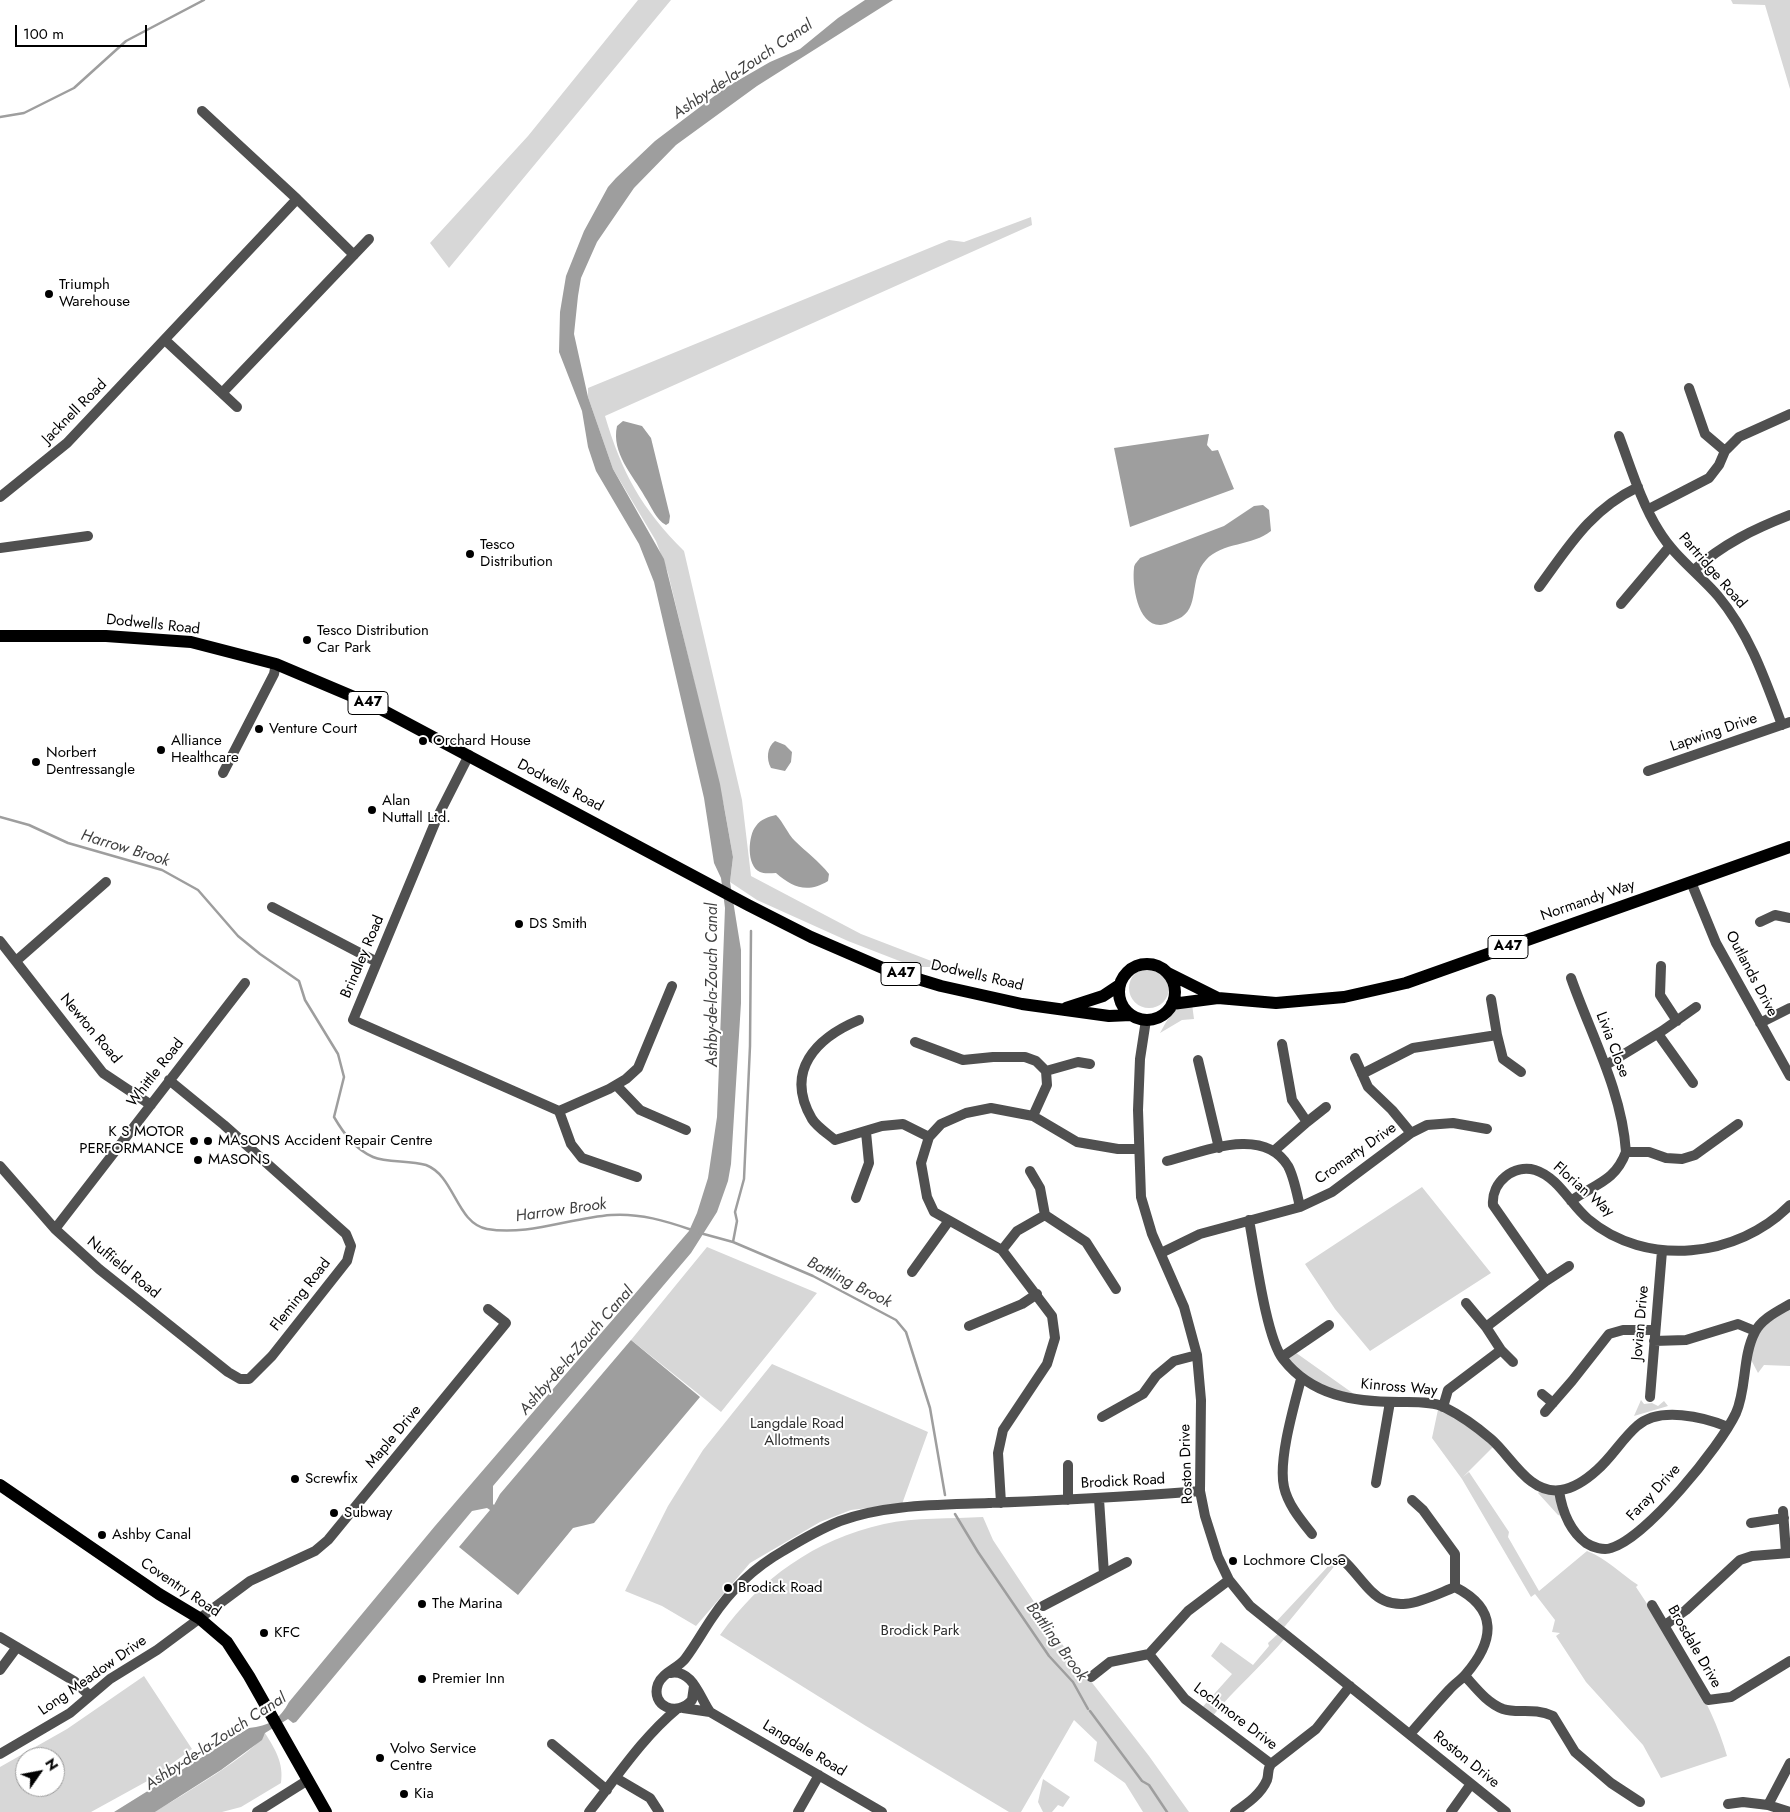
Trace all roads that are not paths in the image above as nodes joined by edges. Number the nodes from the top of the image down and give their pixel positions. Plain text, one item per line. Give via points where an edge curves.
1 (202, 111) dead end
2 (297, 199) junction
3 (369, 239) dead end
4 (354, 255) junction
5 (165, 340) junction
6 (1689, 388) dead end
7 (223, 392) junction
8 (238, 407) dead end
9 (1790, 414) edge
10 (1619, 436) dead end
11 (1725, 451) junction
12 (1638, 488) junction
13 (0, 497) edge
14 (1649, 509) junction
15 (1790, 516) edge
16 (88, 536) dead end
17 (1670, 546) junction
18 (0, 548) edge
19 (1694, 570) junction
20 (1539, 587) dead end
21 (1621, 604) dead end
22 (0, 636) edge
23 (276, 664) junction
24 (1786, 724) edge
25 (469, 755) junction
26 (1648, 771) dead end
27 (223, 773) dead end
28 (1790, 847) edge
29 (106, 882) dead end
30 (1691, 882) junction
31 (272, 907) dead end
32 (1790, 918) edge
33 (1760, 922) dead end
34 (0, 941) edge
35 (16, 961) junction
36 (377, 962) junction
37 (1661, 966) dead end
38 (1168, 973) junction
39 (1571, 978) dead end
40 (245, 983) dead end
41 (672, 986) dead end
42 (1118, 986) junction
43 (1218, 998) junction
44 (1491, 999) dead end
45 (1172, 1004) junction
46 (1696, 1007) dead end
47 (1790, 1008) edge
48 (1064, 1009) junction
49 (1131, 1016) junction
50 (859, 1020) dead end
51 (1146, 1020) junction
52 (1677, 1021) junction
53 (1760, 1023) junction
54 (1658, 1034) junction
55 (1497, 1036) junction
56 (915, 1042) dead end
57 (1282, 1044) dead end
58 (1355, 1058) dead end
59 (1198, 1060) dead end
60 (1090, 1064) dead end
61 (1606, 1065) junction
62 (1046, 1071) junction
63 (1521, 1072) dead end
64 (1362, 1074) junction
65 (1790, 1076) edge
66 (169, 1080) junction
67 (1693, 1083) dead end
68 (616, 1085) junction
69 (151, 1105) junction
70 (1326, 1107) dead end
71 (559, 1111) junction
72 (1032, 1116) junction
73 (1307, 1122) junction
74 (1738, 1124) dead end
75 (1487, 1129) dead end
76 (686, 1130) dead end
77 (866, 1132) junction
78 (1411, 1133) junction
79 (929, 1137) junction
80 (1219, 1148) junction
81 (1138, 1149) junction
82 (1275, 1150) junction
83 (1626, 1152) junction
84 (1167, 1161) dead end
85 (0, 1166) edge
86 (1030, 1171) dead end
87 (637, 1177) dead end
88 (856, 1198) dead end
89 (1571, 1201) junction
90 (1300, 1207) junction
91 (1789, 1209) edge
92 (1045, 1215) junction
93 (1248, 1220) junction
94 (948, 1222) junction
95 (55, 1229) junction
96 (1002, 1250) junction
97 (1662, 1251) junction
98 (1161, 1253) junction
99 (1569, 1266) dead end
100 (912, 1272) dead end
101 (1546, 1281) junction
102 (1116, 1289) dead end
103 (1037, 1294) junction
104 (1466, 1303) dead end
105 (1790, 1304) edge
106 (488, 1309) dead end
107 (1329, 1325) dead end
108 (969, 1326) dead end
109 (1486, 1327) junction
110 (1755, 1331) junction
111 (1654, 1336) junction
112 (1502, 1350) junction
113 (1197, 1355) junction
114 (1282, 1358) junction
115 (1513, 1362) dead end
116 (240, 1379) joint
117 (1301, 1379) junction
118 (1542, 1394) dead end
119 (1650, 1397) dead end
120 (1390, 1402) junction
121 (1553, 1403) junction
122 (1443, 1407) junction
123 (1545, 1412) dead end
124 (1102, 1417) dead end
125 (1728, 1427) junction
126 (1068, 1465) dead end
127 (1376, 1483) dead end
128 (0, 1485) edge
129 (1200, 1491) junction
130 (1559, 1491) junction
131 (1099, 1499) junction
132 (1068, 1500) junction
133 (1412, 1500) dead end
134 (1001, 1503) junction
135 (1751, 1523) dead end
136 (1312, 1534) dead end
137 (1788, 1553) edge
138 (1342, 1558) dead end
139 (1126, 1562) dead end
140 (1104, 1574) junction
141 (1229, 1580) junction
142 (1455, 1587) junction
143 (1652, 1605) dead end
144 (1043, 1606) dead end
145 (200, 1618) junction
146 (1665, 1625) junction
147 (0, 1637) edge
148 (17, 1647) junction
149 (1149, 1654) junction
150 (686, 1658) junction
151 (1790, 1660) edge
152 (0, 1670) edge
153 (668, 1673) junction
154 (684, 1674) junction
155 (1465, 1676) junction
156 (1091, 1677) dead end
157 (694, 1686) junction
158 (1350, 1686) junction
159 (89, 1695) junction
160 (666, 1707) junction
161 (680, 1708) junction
162 (710, 1712) junction
163 (661, 1723) junction
164 (1410, 1734) junction
165 (552, 1744) dead end
166 (0, 1754) edge
167 (1271, 1764) junction
168 (1790, 1764) edge
169 (819, 1775) junction
170 (616, 1778) junction
171 (308, 1780) junction
172 (1471, 1784) junction
173 (607, 1790) junction
174 (1640, 1802) dead end
175 (1728, 1804) dead end
176 (1768, 1805) junction
177 (257, 1812) edge
178 (326, 1812) edge
179 (590, 1812) edge
180 (659, 1812) edge
181 (798, 1812) edge
182 (882, 1812) edge
183 (1235, 1812) edge
184 (1451, 1812) edge
185 (1506, 1812) edge
186 (1790, 1812) edge

1 - 2 street
2 - 4 street
2 - 5 street, Jacknell Road
3 - 4 street
4 - 7 street
5 - 7 street
5 - 13 street, Jacknell Road via 68,443
6 - 11 street via 1705,434
7 - 8 street
9 - 11 street via 1739,437
10 - 12 street, Partridge Road
11 - 14 street via 1709,478
12 - 14 street, Partridge Road
12 - 20 street via 1619,496 1578,532
14 - 17 street, Partridge Road via 1658,530
15 - 19 street via 1746,532
16 - 18 street
17 - 19 street, Partridge Road
17 - 21 street
19 - 24 street, Partridge Road via 1719,597 1739,626
22 - 23 main road, Dodwells Road / A47 via 106,636 191,642
23 - 25 main road, Dodwells Road / A47 via 373,705
23 - 27 street via 274,674
24 - 26 street, Lapwing Drive
25 - 36 street, Brindley Road via 437,818
25 - 48 main road, Dodwells Road / A47 via 811,938 885,969 942,986
28 - 30 main road, Normandy Way / A47
29 - 35 street
30 - 43 main road, Normandy Way / A47 via 1406,983 1344,997 1276,1003
30 - 53 street, Outlands Drive via 1716,943
31 - 36 street
32 - 33 street via 1774,915
34 - 35 street, Newton Road
35 - 69 street, Newton Road via 103,1073
36 - 71 street, Brindley Road via 353,1020
37 - 52 street via 1660,996
38 - 42 main road via 1153,964 1135,965 1127,970
38 - 43 main road, Normandy Way / A47
38 - 45 main road via 1175,988
39 - 61 street, Livia Close via 1588,1027
40 - 66 street, Whittle Road
41 - 68 street via 638,1068
42 - 48 main road, Dodwells Road / A47 via 1103,996
42 - 49 main road via 1120,1003
43 - 45 main road, Normandy Way / A47
44 - 55 street
45 - 51 main road via 1161,1016
46 - 52 street
47 - 53 street
48 - 49 main road, Dodwells Road / A47
49 - 51 main road
50 - 77 street via 840,1028 819,1043 806,1062 802,1090 813,1120 835,1140
51 - 81 street, Roston Drive via 1140,1059
52 - 54 street
53 - 65 street, Outlands Drive
54 - 61 street
54 - 67 street
55 - 63 street via 1504,1059
55 - 64 street via 1413,1048
56 - 62 street via 963,1060 1025,1057 1036,1061
57 - 73 street via 1292,1100
58 - 64 street
59 - 80 street
60 - 62 street via 1078,1062
61 - 83 street, Livia Close via 1625,1134
62 - 72 street via 1047,1084
64 - 78 street via 1368,1087
66 - 69 street, Whittle Road
66 - 116 street, Fleming Road via 346,1234 350,1242 347,1261 272,1356 249,1379
68 - 71 street
68 - 76 street via 640,1110
69 - 95 street, Whittle Road
70 - 73 street
71 - 87 street via 571,1144 582,1158
72 - 79 street via 992,1108 966,1113 941,1124
72 - 81 street via 1077,1142
73 - 82 street
74 - 83 street via 1695,1155 1682,1159 1648,1152
75 - 78 street, Cromarty Drive via 1453,1123 1427,1125
77 - 79 street via 882,1126 904,1124
77 - 88 street via 869,1163
78 - 90 street, Cromarty Drive via 1332,1192
79 - 94 street via 921,1163 927,1197 934,1212
80 - 82 street via 1251,1144
80 - 84 street
81 - 98 street, Roston Drive via 1141,1197
82 - 90 street via 1288,1167
83 - 89 street via 1611,1177
85 - 95 street, Nuffield Road
86 - 92 street via 1040,1188
89 - 97 street, Florian Way via 1588,1219 1611,1234
89 - 101 street, Florian Way via 1548,1177 1520,1168 1506,1176 1492,1197 1494,1205
90 - 93 street, Cromarty Drive
91 - 97 street, Florian Way via 1753,1233 1721,1246
92 - 96 street via 1017,1231
92 - 102 street via 1086,1242
93 - 98 street, Cromarty Drive via 1200,1234
93 - 114 street, Kinross Way via 1272,1334
94 - 96 street
94 - 100 street
95 - 116 street, Nuffield Road via 99,1269
96 - 103 street
97 - 111 street, Jovian Drive
98 - 113 street, Roston Drive via 1184,1306
99 - 101 street
101 - 109 street
103 - 108 street via 1022,1304
103 - 134 street via 1052,1316 1055,1338 1047,1364 1003,1430 998,1452
104 - 109 street
105 - 110 street
106 - 145 street, Maple Drive via 506,1323 328,1540 315,1551 250,1581
107 - 114 street
109 - 112 street
110 - 111 street via 1738,1324 1686,1340
110 - 125 street, Faray Drive via 1741,1395
111 - 119 street, Jovian Drive
111 - 121 street via 1611,1332
112 - 115 street
112 - 122 street via 1448,1390
113 - 124 street via 1174,1361 1156,1376 1143,1394
113 - 129 street, Roston Drive via 1201,1400
114 - 117 street, Kinross Way
117 - 120 street, Kinross Way via 1342,1398
117 - 136 street via 1283,1464 1284,1488 1297,1515
118 - 121 street
120 - 122 street, Kinross Way
120 - 127 street
121 - 123 street
122 - 130 street, Kinross Way via 1491,1439 1531,1482
125 - 130 street via 1687,1415 1647,1419 1637,1425 1612,1456 1588,1478
125 - 130 street, Faray Drive via 1671,1501 1642,1530 1610,1549 1592,1547 1582,1540 1561,1508
126 - 132 street
128 - 145 main road, Coventry Road via 159,1594
129 - 131 street, Brodick Road
129 - 141 street, Roston Drive via 1218,1557
131 - 132 street, Brodick Road
131 - 140 street
132 - 134 street, Brodick Road
133 - 142 street via 1455,1554
134 - 150 street, Brodick Road via 881,1511 840,1521 817,1531 780,1552 732,1592
135 - 137 street via 1783,1515
137 - 146 street via 1740,1560
138 - 142 street via 1372,1593 1386,1602 1410,1605
139 - 140 street
140 - 144 street
141 - 149 street via 1188,1611
141 - 158 street, Roston Drive via 1250,1606
142 - 155 street via 1470,1595 1484,1610 1489,1623 1488,1638
143 - 146 street, Brosdale Drive
145 - 159 street, Long Meadow Drive
145 - 171 main road, Coventry Road via 227,1642
146 - 151 street, Brosdale Drive via 1708,1700 1731,1697
147 - 148 street
148 - 152 street
148 - 159 street via 74,1681
149 - 156 street via 1110,1662
149 - 167 street, Lochmore Drive via 1185,1699
150 - 153 street, Brodick Road
150 - 154 street, Brodick Road
153 - 154 street
153 - 160 street via 659,1681 657,1692 658,1699
154 - 157 street
155 - 164 street
155 - 174 street via 1488,1700 1505,1709 1532,1709 1553,1716 1575,1752
157 - 161 street via 692,1700
157 - 162 street, Langdale Road
158 - 164 street, Roston Drive
158 - 167 street, Lochmore Drive via 1316,1729
159 - 166 street, Long Meadow Drive via 62,1718
160 - 161 street
160 - 163 street
161 - 162 street, Langdale Road
161 - 163 street
162 - 169 street, Langdale Road
163 - 170 street
164 - 172 street, Roston Drive
165 - 173 street
167 - 183 street via 1268,1778 1258,1795
168 - 176 street
169 - 181 street
169 - 182 street, Langdale Road
170 - 173 street
170 - 180 street via 650,1798
171 - 177 street
171 - 178 main road, Coventry Road
172 - 184 street
172 - 185 street, Roston Drive
173 - 179 street
175 - 176 street
176 - 186 street

